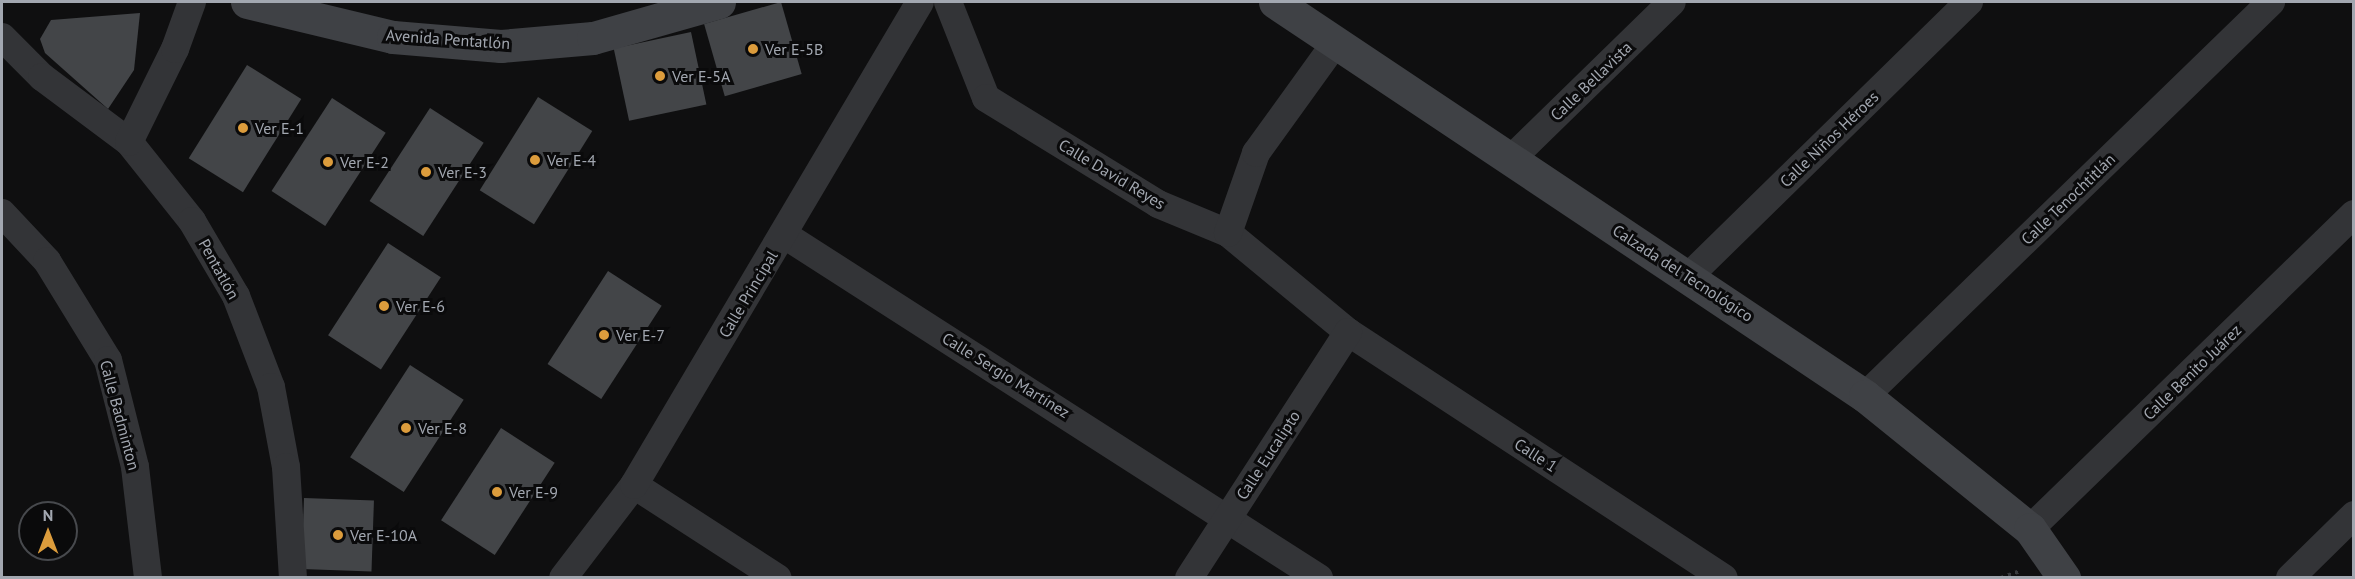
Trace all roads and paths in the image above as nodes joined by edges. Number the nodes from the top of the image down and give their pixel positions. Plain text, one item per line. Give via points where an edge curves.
1 (192, 2) edge
2 (247, 2) edge
3 (719, 2) edge
4 (920, 2) edge
5 (948, 2) edge
6 (1275, 2) edge
7 (1672, 2) edge
8 (1969, 2) edge
9 (2271, 2) edge
10 (2, 37) edge
11 (1336, 42) junction
12 (129, 142) junction
13 (1510, 160) junction
14 (2, 213) edge
15 (2354, 214) edge
16 (1228, 233) junction
17 (783, 234) junction
18 (1689, 276) junction
19 (1348, 332) junction
20 (1865, 396) junction
21 (634, 485) junction
22 (2354, 515) edge
23 (1228, 516) junction
24 (2030, 529) junction
25 (148, 578) edge
26 (293, 578) edge
27 (563, 578) edge
28 (778, 578) edge
29 (1189, 578) edge
30 (1319, 578) edge
31 (1724, 578) edge
32 (2064, 578) edge
33 (2290, 578) edge

1 - 12 street via 175,49
2 - 3 street, Avenida Pentatlón via 393,37 501,46 593,38
4 - 17 street, Calle Principal
5 - 16 street, Calle David Reyes via 986,98 1158,204
6 - 11 street, Calzada del Tecnológico
7 - 13 street, Calle Bellavista
8 - 18 street, Calle Niños Héroes
9 - 20 street, Calle Tenochtitlán
10 - 12 street, Pentatlón via 42,77
11 - 13 street, Calzada del Tecnológico
11 - 16 street via 1256,153
12 - 26 street, Pentatlón via 192,221 236,296 271,387 286,467
13 - 18 street, Calzada del Tecnológico
14 - 25 street, Calle Badminton via 47,261 108,360 135,467
15 - 24 street, Calle Benito Juárez
16 - 19 street, Calle David Reyes
17 - 21 street, Calle Principal
17 - 23 street, Calle Sergio Martínez
18 - 20 street, Calzada del Tecnológico
19 - 23 street, Calle Eucalipto
19 - 31 street, Calle 1
20 - 24 street, Calzada del Tecnológico
21 - 27 street, Calle Principal
21 - 28 street
22 - 33 street
23 - 29 street, Calle Eucalipto
23 - 30 street, Calle Sergio Martínez
24 - 32 street, Calzada del Tecnológico

